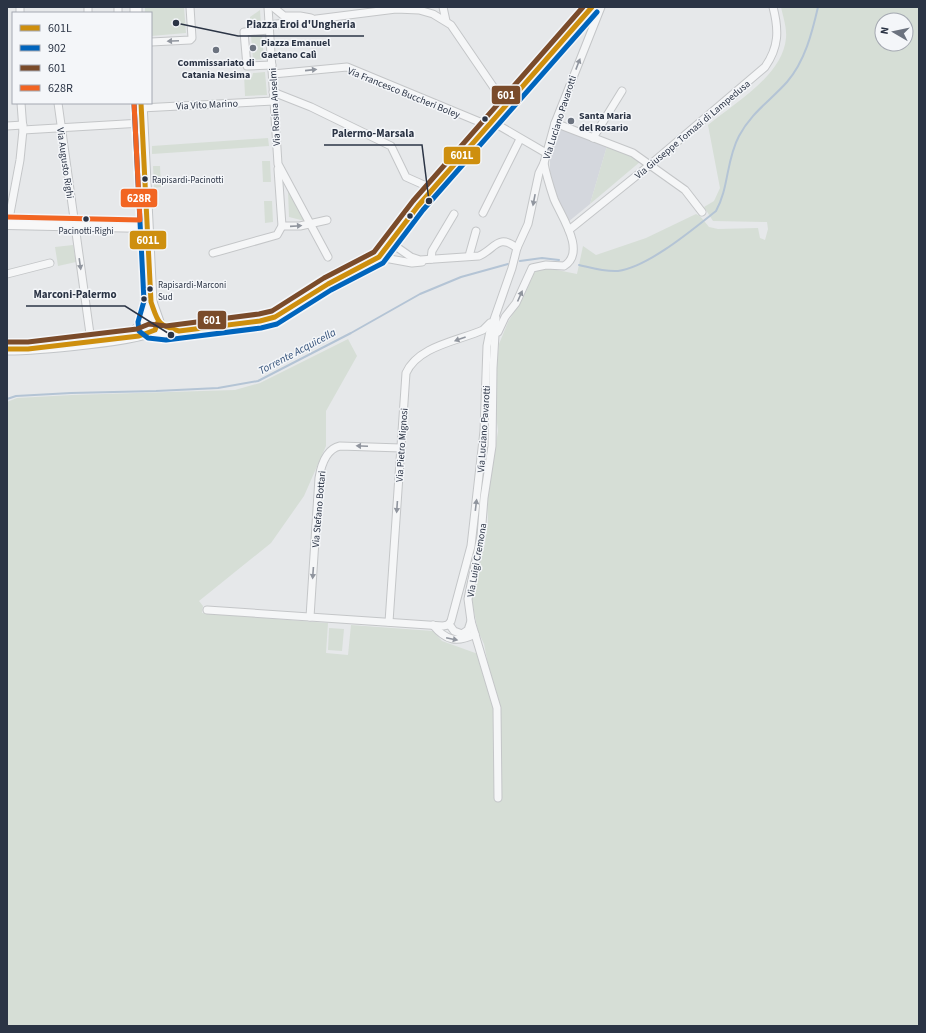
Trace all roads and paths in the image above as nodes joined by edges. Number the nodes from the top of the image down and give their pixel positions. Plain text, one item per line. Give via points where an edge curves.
1 (190, 7) edge
2 (268, 7) edge
3 (273, 7) edge
4 (443, 7) edge
5 (592, 7) edge
6 (601, 7) edge
7 (773, 7) edge
8 (398, 8) edge
9 (317, 19) junction
10 (446, 21) junction
11 (269, 27) junction
12 (152, 42) edge
13 (272, 65) junction
14 (272, 74) junction
15 (622, 91) dead end
16 (273, 92) junction
17 (274, 101) junction
18 (21, 104) edge
19 (58, 104) edge
20 (505, 104) junction
21 (141, 106) edge
22 (556, 122) junction
23 (142, 123) junction
24 (489, 123) junction
25 (7, 126) edge
26 (23, 128) junction
27 (61, 129) junction
28 (594, 138) junction
29 (520, 139) junction
30 (546, 153) junction
31 (544, 163) junction
32 (278, 164) junction
33 (651, 164) junction
34 (433, 189) junction
35 (702, 212) dead end
36 (483, 213) dead end
37 (454, 214) dead end
38 (327, 220) dead end
39 (8, 224) edge
40 (310, 224) junction
41 (75, 226) junction
42 (282, 226) junction
43 (147, 227) junction
44 (569, 230) junction
45 (476, 231) dead end
46 (391, 243) junction
47 (517, 248) junction
48 (213, 254) dead end
49 (470, 256) junction
50 (328, 257) dead end
51 (379, 257) junction
52 (431, 259) junction
53 (50, 263) dead end
54 (7, 274) edge
55 (497, 310) junction
56 (509, 310) junction
57 (493, 320) joint
58 (151, 325) junction
59 (488, 330) junction
60 (495, 341) junction
61 (91, 342) junction
62 (7, 349) edge
63 (401, 448) junction
64 (207, 610) dead end
65 (310, 617) junction
66 (471, 621) junction
67 (389, 622) junction
68 (449, 624) junction
69 (432, 625) junction
70 (475, 634) junction
71 (498, 798) dead end

1 -> 12 street via 190,40
2 - 11 street, Via Rosina Anselmi
3 - 9 street via 284,16
4 - 10 street
5 - 20 main road
22 -> 6 street, Via Luciano Pavarotti
7 - 33 street, Via Giuseppe Tomasi di Lampedusa via 778,38 772,57 765,68
8 - 9 street
8 - 10 street via 425,11
9 - 11 street
10 - 20 street
11 - 13 street, Via Rosina Anselmi
11 - 13 street via 244,32 247,66
13 - 14 street, Via Rosina Anselmi
14 - 16 street, Via Rosina Anselmi
14 -> 24 street, Via Francesco Buccheri Boley via 347,67
15 - 28 street
16 - 17 street, Via Rosina Anselmi
16 - 34 street via 311,107 391,146 406,177
17 - 21 street, Via Vito Marino
17 - 32 street, Via Rosina Anselmi
18 - 26 street
19 - 27 street, Via Augusto Righi
20 - 24 main road
21 - 23 main road
22 - 28 street
22 - 30 street, Via Luciano Pavarotti
23 - 27 street
23 - 43 main road
24 - 29 street, Via Francesco Buccheri Boley
24 - 34 main road
25 - 26 street
26 - 27 street
26 - 39 street
27 - 41 street, Via Augusto Righi
28 - 33 street via 633,153
29 - 30 street, Via Francesco Buccheri Boley
29 - 36 street
30 - 31 street, Via Luciano Pavarotti
31 - 44 street, Via Luigi Cremona via 552,192
31 -> 47 street, Via Luciano Pavarotti via 539,173 528,224
32 - 40 street, Via Rosina Anselmi
32 - 42 street, Via Rosina Anselmi
33 - 35 street via 685,190
33 - 44 street, Via Giuseppe Tomasi di Lampedusa
34 - 46 main road
37 - 52 street via 432,251
38 - 40 street
39 - 41 main road
42 -> 40 street
40 - 50 street, Via Rosina Anselmi
41 - 43 main road
41 -> 61 street, Via Augusto Righi
42 - 48 street via 273,237
43 - 58 main road
56 -> 44 street, Via Luigi Cremona via 516,303 532,268 539,265 564,266 570,261 574,253
45 - 49 street
46 - 51 main road
46 - 52 street via 417,259
47 - 49 street via 502,242 483,254
47 - 55 street, Via Luciano Pavarotti
49 - 52 street
51 - 52 street via 420,263
51 - 58 main road via 328,284 275,317 166,333
53 - 54 street
55 - 56 street
55 - 57 street, Via Luciano Pavarotti
55 - 60 street, Via Luigi Cremona
56 - 60 street, Via Luigi Cremona
57 - 59 street, Via Pietro Mignosi
58 - 61 main road via 139,336
59 -> 63 street, Via Pietro Mignosi via 427,352 411,364 405,379
68 -> 59 street, Via Luciano Pavarotti via 471,546 484,437
60 - 66 street, Via Luigi Cremona via 492,446 479,548 469,592
61 - 62 main road
63 -> 65 street, Via Stefano Bottari via 340,446 333,449 326,458 319,478
63 -> 67 street, Via Pietro Mignosi
64 - 65 street
65 - 67 street
66 - 68 street via 468,630 462,634 454,631
66 - 70 street, Via Luigi Cremona
67 - 69 street
68 - 69 street
69 -> 70 street via 442,635 453,640
70 - 71 street, Via Luigi Cremona via 497,708

